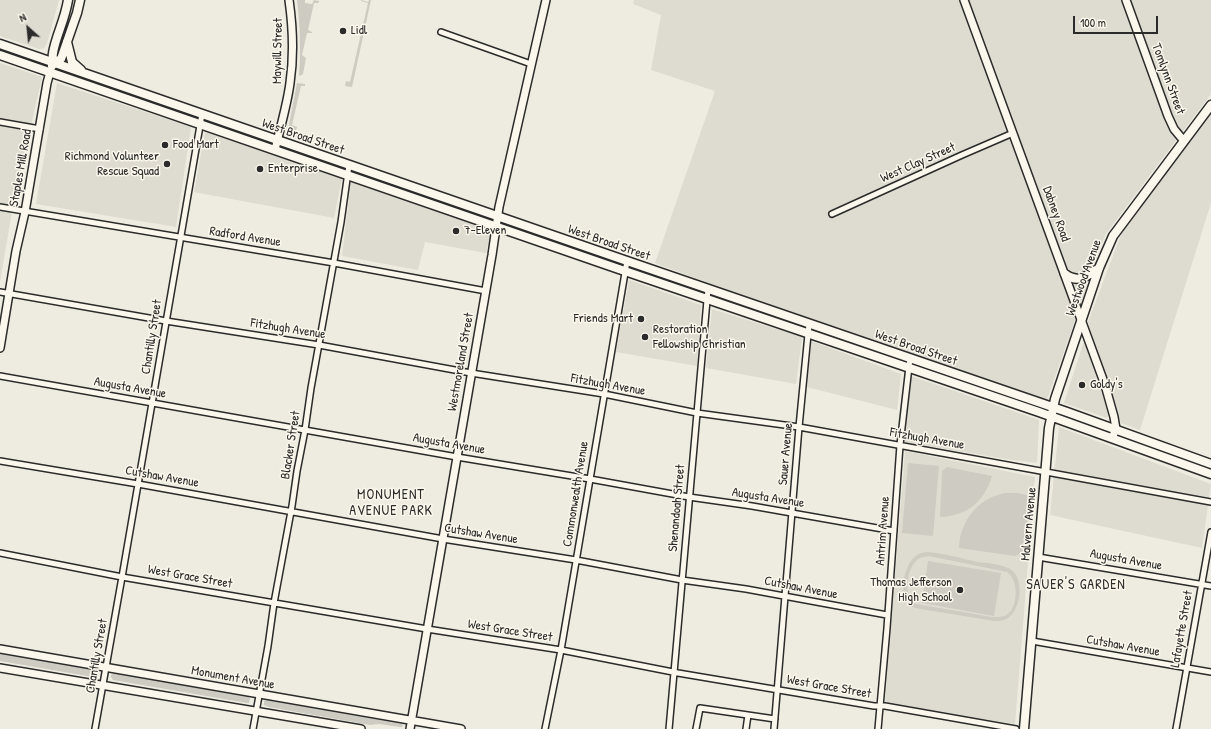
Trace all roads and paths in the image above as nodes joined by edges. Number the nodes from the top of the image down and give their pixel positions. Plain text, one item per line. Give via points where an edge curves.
1 (68, 0) edge
2 (80, 0) edge
3 (289, 0) edge
4 (546, 0) edge
5 (964, 0) edge
6 (1126, 0) edge
7 (441, 32) dead end
8 (67, 42) junction
9 (0, 44) edge
10 (0, 55) edge
11 (53, 63) junction
12 (531, 64) junction
13 (50, 72) junction
14 (84, 74) junction
15 (1211, 106) edge
16 (202, 114) junction
17 (0, 122) edge
18 (200, 124) junction
19 (40, 129) junction
20 (1014, 133) junction
21 (277, 140) junction
22 (1184, 141) junction
23 (275, 150) junction
24 (349, 165) junction
25 (348, 175) junction
26 (0, 207) edge
27 (25, 212) junction
28 (832, 214) dead end
29 (498, 217) junction
30 (496, 226) junction
31 (180, 238) junction
32 (627, 261) junction
33 (334, 263) junction
34 (1099, 268) junction
35 (625, 271) junction
36 (1065, 274) junction
37 (708, 289) junction
38 (486, 291) junction
39 (0, 292) edge
40 (9, 293) junction
41 (707, 299) junction
42 (1082, 320) junction
43 (166, 321) junction
44 (809, 324) junction
45 (808, 333) junction
46 (319, 345) junction
47 (0, 348) edge
48 (910, 358) junction
49 (909, 368) junction
50 (472, 373) junction
51 (0, 376) edge
52 (604, 394) junction
53 (152, 403) junction
54 (1053, 407) junction
55 (697, 413) junction
56 (1051, 416) junction
57 (799, 427) junction
58 (305, 430) junction
59 (1116, 430) junction
60 (1112, 438) junction
61 (900, 445) junction
62 (457, 457) junction
63 (0, 461) edge
64 (1211, 464) edge
65 (1046, 472) junction
66 (1211, 474) edge
67 (590, 479) junction
68 (138, 484) junction
69 (689, 497) junction
70 (1211, 502) edge
71 (291, 511) junction
72 (792, 513) junction
73 (894, 531) junction
74 (1211, 532) edge
75 (443, 539) junction
76 (0, 553) edge
77 (1038, 557) junction
78 (576, 560) junction
79 (122, 577) junction
80 (682, 580) junction
81 (1201, 584) junction
82 (1211, 586) edge
83 (785, 596) junction
84 (274, 602) junction
85 (887, 615) junction
86 (427, 629) junction
87 (1032, 641) junction
88 (0, 649) edge
89 (561, 650) junction
90 (0, 668) edge
91 (105, 668) junction
92 (1187, 668) junction
93 (674, 672) junction
94 (1211, 672) edge
95 (102, 685) junction
96 (777, 689) junction
97 (259, 694) junction
98 (880, 706) junction
99 (256, 711) junction
100 (748, 715) junction
101 (775, 719) junction
102 (411, 721) junction
103 (95, 729) edge
104 (253, 729) edge
105 (361, 729) edge
106 (410, 729) edge
107 (462, 729) edge
108 (545, 729) edge
109 (669, 729) edge
110 (696, 729) edge
111 (746, 729) edge
112 (774, 729) edge
113 (878, 729) edge
114 (1016, 729) edge
115 (1024, 729) edge
116 (1176, 729) edge

1 - 11 main road, Staples Mill Road via 52,55
2 - 8 main road, Staples Mill Road
3 - 21 street, Maywill Street via 292,62 288,95
4 - 12 street, Westmoreland Street
5 - 20 street, Dabney Road
6 - 22 street, Tomlynn Street via 1168,116
7 - 12 street
8 - 11 main road, Staples Mill Road via 61,59
8 - 14 main road via 72,62
9 - 11 main road, West Broad Street
10 - 13 main road, West Broad Street
11 - 13 main road, Staples Mill Road
11 - 14 main road, West Broad Street
12 - 29 street, Westmoreland Street
13 - 18 main road, West Broad Street
13 - 19 street, Staples Mill Road
14 - 16 main road, West Broad Street
15 - 22 main road, Westwood Avenue
16 - 18 street, Chantilly Street
16 - 21 main road, West Broad Street
17 - 19 street
18 - 23 main road, West Broad Street
18 - 31 street, Chantilly Street
19 - 27 street, Staples Mill Road
20 - 28 street, West Clay Street
20 - 36 street, Dabney Road
21 - 23 street, Maywill Street
21 - 24 main road, West Broad Street
22 - 34 main road, Westwood Avenue via 1116,230
23 - 25 main road, West Broad Street
24 - 25 street, Blacker Street
24 - 29 main road, West Broad Street
25 - 30 main road, West Broad Street
25 - 33 street, Blacker Street
26 - 27 street, Radford Avenue
27 - 31 street, Radford Avenue
27 - 40 street, Staples Mill Road
29 - 30 street, Westmoreland Street
29 - 32 main road, West Broad Street
30 - 35 main road, West Broad Street
30 - 38 street, Westmoreland Street
31 - 33 street, Radford Avenue
31 - 43 street, Chantilly Street
32 - 35 street, Commonwealth Avenue
32 - 37 main road, West Broad Street
33 - 38 street, Radford Avenue
33 - 46 street, Blacker Street
34 - 36 main road via 1080,279 1070,278
34 - 42 main road, Westwood Avenue
35 - 41 main road, West Broad Street
35 - 52 street, Commonwealth Avenue
36 - 42 street, Dabney Road
37 - 41 street, Shenandoah Street
37 - 44 main road, West Broad Street
38 - 50 street, Westmoreland Street
39 - 40 street, Fitzhugh Avenue
40 - 43 street, Fitzhugh Avenue
40 - 47 street, Staples Mill Road
41 - 45 main road, West Broad Street
41 - 55 street, Shenandoah Street
42 - 54 main road, Westwood Avenue
42 - 59 street, Dabney Road via 1105,385
43 - 46 street, Fitzhugh Avenue
43 - 53 street, Chantilly Street
44 - 45 street, Sauer Avenue
44 - 48 main road, West Broad Street
45 - 49 main road, West Broad Street
45 - 57 street, Sauer Avenue
46 - 50 street, Fitzhugh Avenue
46 - 58 street, Blacker Street
48 - 49 street, Antrim Avenue
48 - 54 main road, West Broad Street
49 - 56 main road, West Broad Street
49 - 61 street, Antrim Avenue
50 - 52 street, Fitzhugh Avenue
50 - 62 street, Westmoreland Street
51 - 53 street, Augusta Avenue
52 - 55 street, Fitzhugh Avenue
52 - 67 street, Commonwealth Avenue
53 - 58 street, Augusta Avenue
53 - 68 street, Chantilly Street
54 - 56 main road, Westwood Avenue
54 - 59 main road, West Broad Street
55 - 57 street, Fitzhugh Avenue
55 - 69 street, Shenandoah Street
56 - 60 main road, West Broad Street
56 - 65 main road, Malvern Avenue
57 - 61 street, Fitzhugh Avenue
57 - 72 street, Sauer Avenue
58 - 62 street, Augusta Avenue
58 - 71 street, Blacker Street
59 - 60 street
59 - 64 main road, West Broad Street
60 - 66 main road, West Broad Street
61 - 65 street, Fitzhugh Avenue
61 - 73 street, Antrim Avenue
62 - 67 street, Augusta Avenue
62 - 75 street, Westmoreland Street
63 - 68 street, Cutshaw Avenue
65 - 70 street, Fitzhugh Avenue
65 - 77 main road, Malvern Avenue
67 - 69 street, Augusta Avenue
67 - 78 street, Commonwealth Avenue
68 - 71 street, Cutshaw Avenue
68 - 79 street, Chantilly Street
69 - 72 street, Augusta Avenue
69 - 80 street, Shenandoah Street
71 - 75 street, Cutshaw Avenue
71 - 84 street, Blacker Street
72 - 73 street, Augusta Avenue
72 - 83 street, Sauer Avenue
73 - 85 street, Antrim Avenue
74 - 81 street, Lafayette Street
75 - 78 street, Cutshaw Avenue
75 - 86 street, Westmoreland Street
76 - 79 street, West Grace Street
77 - 81 street, Augusta Avenue
77 - 87 main road, Malvern Avenue
78 - 80 street, Cutshaw Avenue
78 - 89 street, Commonwealth Avenue
79 - 84 street, West Grace Street
79 - 91 street, Chantilly Street
80 - 83 street, Cutshaw Avenue
80 - 93 street, Shenandoah Street
81 - 82 street, Augusta Avenue
81 - 92 street, Lafayette Street
83 - 85 street, Cutshaw Avenue
83 - 96 street, Sauer Avenue
84 - 86 street, West Grace Street
84 - 97 street, Blacker Street
85 - 98 street, Antrim Avenue
86 - 89 street, West Grace Street
86 - 102 street, Westmoreland Street
87 - 92 street, Cutshaw Avenue
87 - 115 main road, Malvern Avenue
88 - 91 street, Monument Avenue
89 - 93 street, West Grace Street
89 - 108 street, Commonwealth Avenue
90 - 95 street
91 - 95 street, Chantilly Street
91 - 97 street, Monument Avenue
92 - 94 street, Cutshaw Avenue
92 - 116 street, Lafayette Street
93 - 96 street, West Grace Street
93 - 109 street, Shenandoah Street
95 - 99 street
95 - 103 street, Chantilly Street
96 - 98 street, West Grace Street
96 - 101 street, Sauer Avenue
97 - 99 street, Blacker Street
97 - 102 street, Monument Avenue
98 - 113 street, Antrim Avenue
98 - 114 street, West Grace Street
99 - 104 street, Blacker Street
99 - 105 street
100 - 101 street
100 - 110 street via 700,708
100 - 111 street
101 - 112 street, Sauer Avenue
102 - 106 street, Westmoreland Street
102 - 107 street, Monument Avenue

